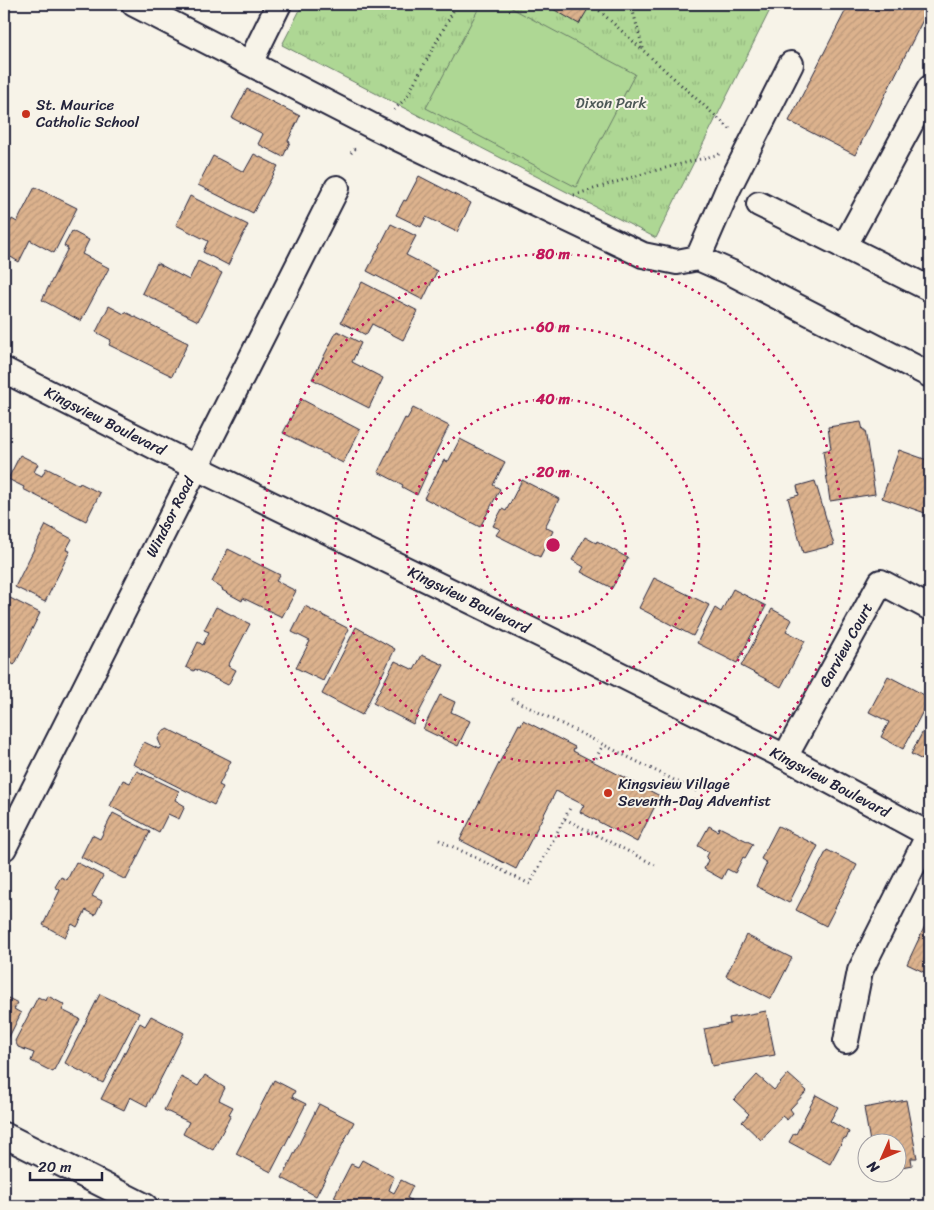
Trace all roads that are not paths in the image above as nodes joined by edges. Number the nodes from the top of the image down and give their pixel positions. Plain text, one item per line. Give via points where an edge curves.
1 (134, 4) edge
2 (279, 4) edge
3 (250, 63) junction
4 (791, 64) dead end
5 (930, 88) edge
6 (337, 188) dead end
7 (759, 204) dead end
8 (844, 246) junction
9 (698, 258) junction
10 (930, 289) edge
11 (4, 370) edge
12 (930, 375) edge
13 (195, 467) junction
14 (930, 608) edge
15 (785, 757) junction
16 (930, 835) edge
17 (4, 848) edge
18 (846, 1041) dead end
19 (4, 1135) edge
20 (145, 1206) edge

1 - 3 street
2 - 3 street
3 - 9 street via 376,128 643,256 676,262
4 - 9 street via 728,189
5 - 8 street
6 - 13 street, Windsor Road
7 - 8 street
8 - 10 street
9 - 12 street
11 - 13 street, Kingsview Boulevard
13 - 15 street, Kingsview Boulevard
13 - 17 street, Windsor Road
14 - 15 street, Garview Court via 881,582
15 - 16 street, Kingsview Boulevard
16 - 18 street via 860,971
19 - 20 street

